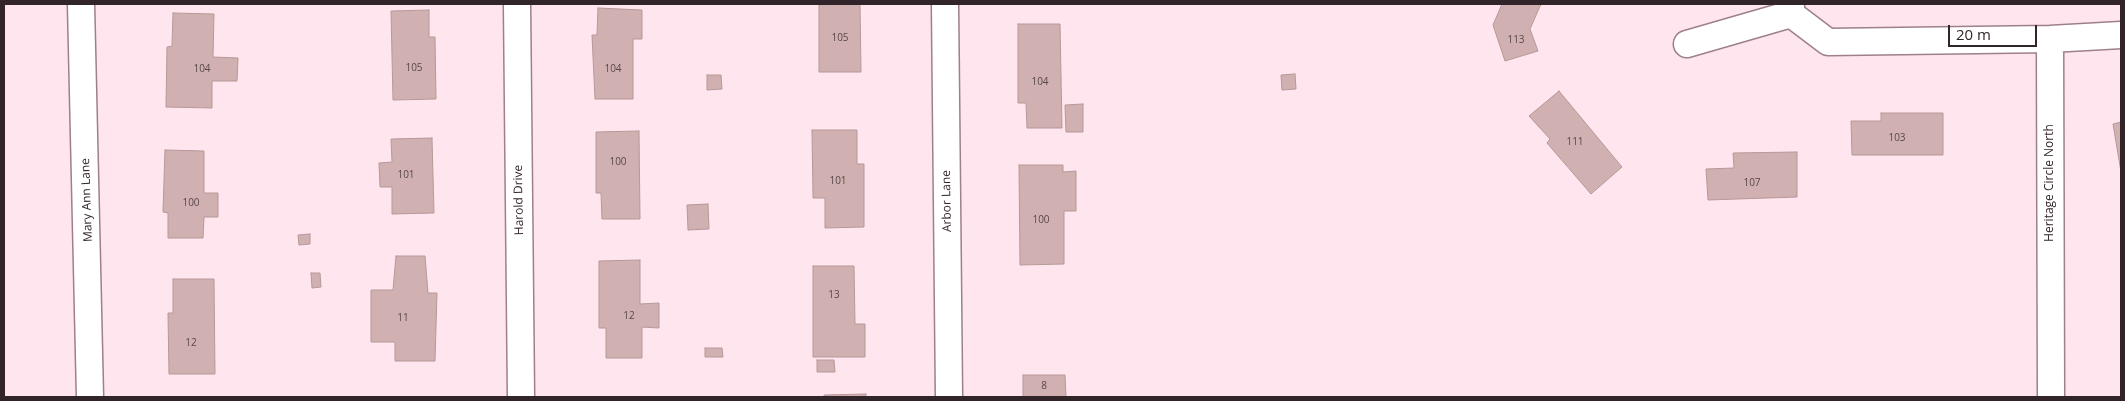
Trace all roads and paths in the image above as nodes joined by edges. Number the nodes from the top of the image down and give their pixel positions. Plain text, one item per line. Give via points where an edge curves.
1 (81, 4) edge
2 (517, 4) edge
3 (945, 4) edge
4 (1791, 9) edge
5 (2121, 35) edge
6 (2050, 39) junction
7 (1687, 44) dead end
8 (90, 397) edge
9 (521, 397) edge
10 (949, 397) edge
11 (2051, 397) edge

1 - 8 street, Mary Ann Lane
2 - 9 street, Harold Drive
3 - 10 street, Arbor Lane
4 - 6 street via 1828,42
4 - 7 street
5 - 6 street
6 - 11 street, Heritage Circle North

